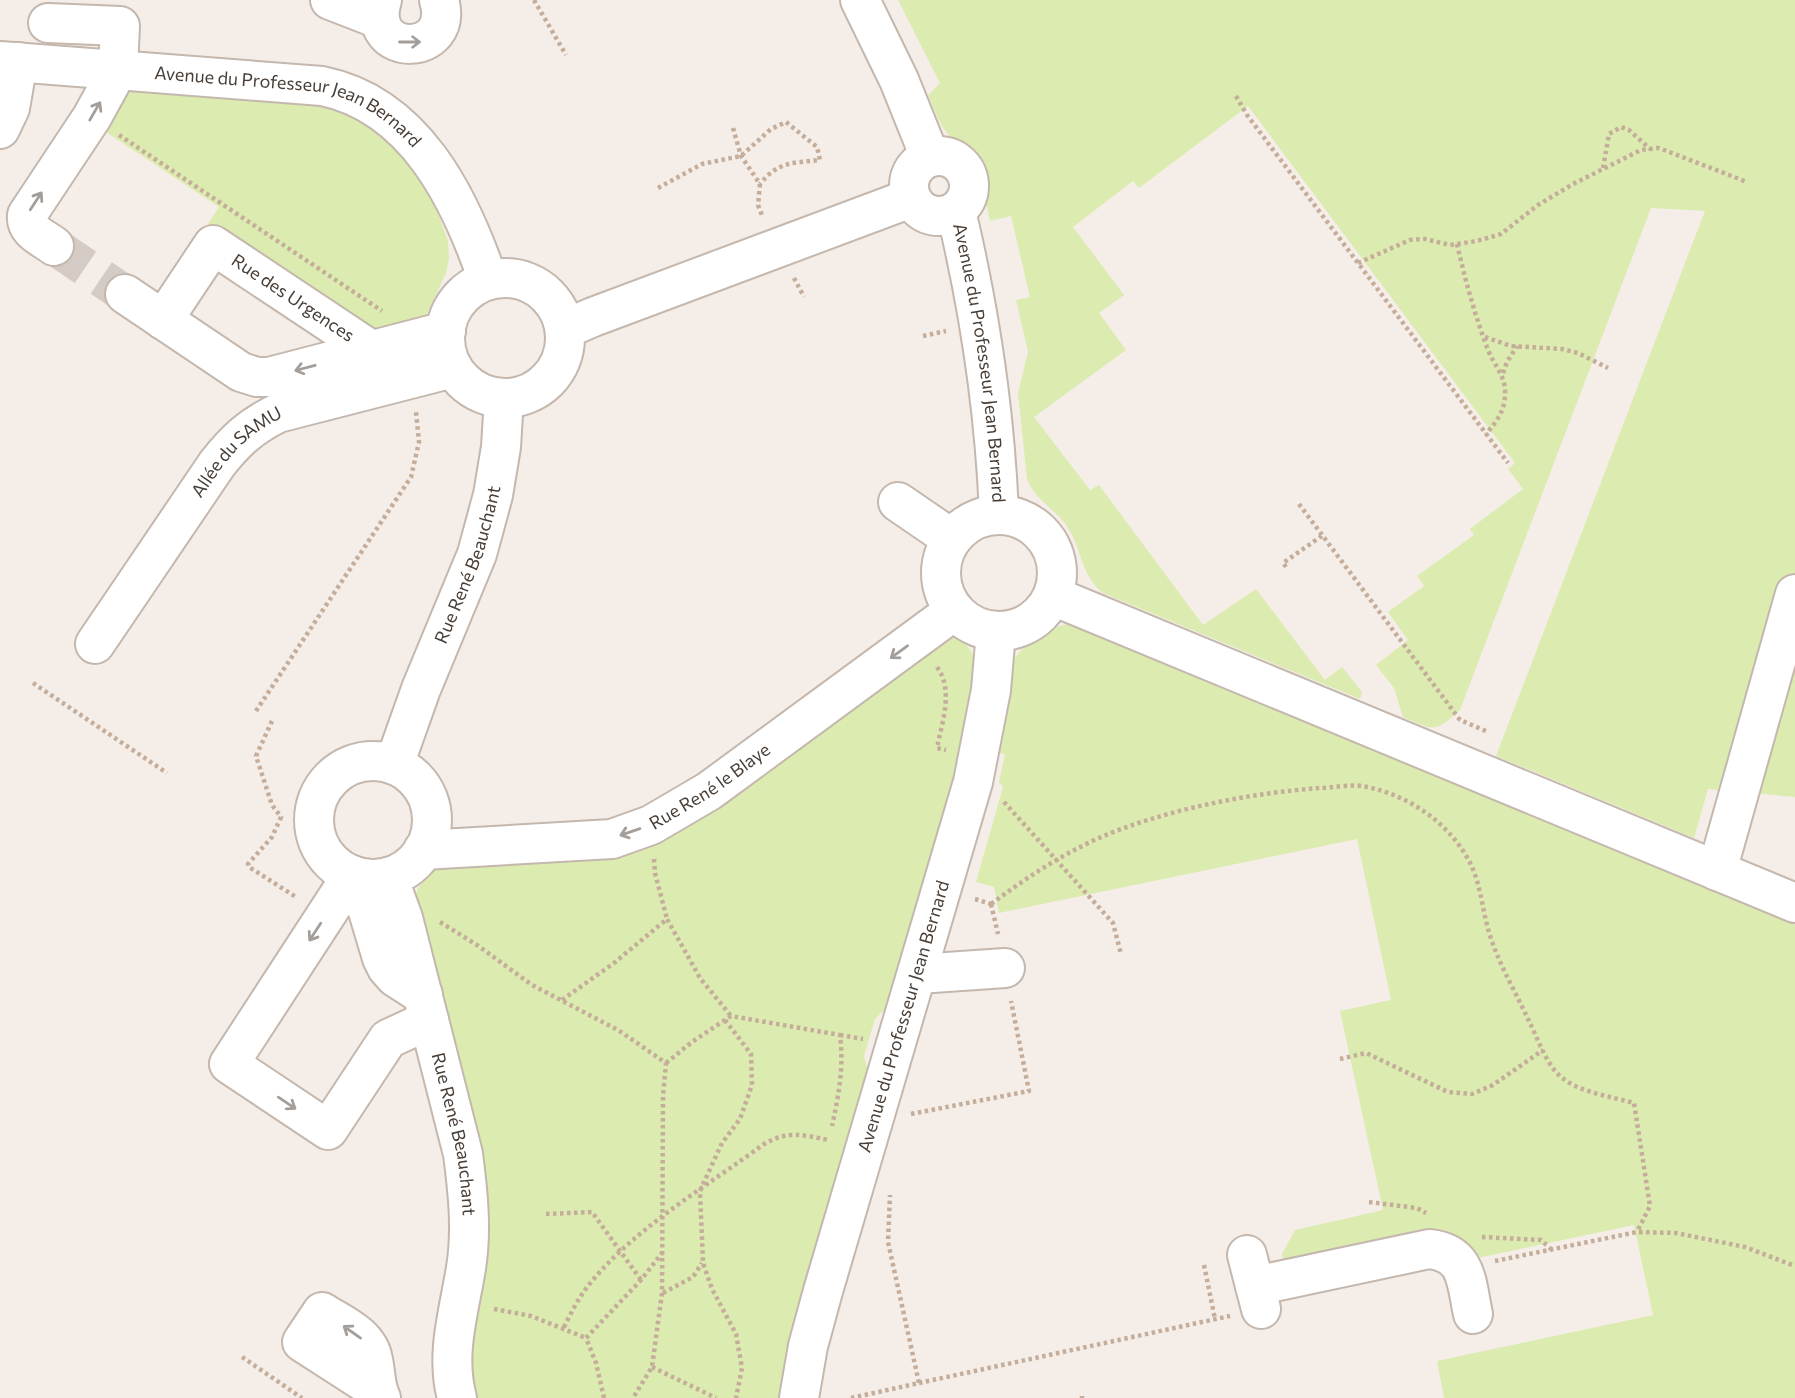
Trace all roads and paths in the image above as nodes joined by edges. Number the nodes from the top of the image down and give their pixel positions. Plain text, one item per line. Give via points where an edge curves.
1 (331, 0) edge
2 (439, 0) edge
3 (534, 0) edge
4 (861, 8) edge
5 (380, 10) edge
6 (48, 23) dead end
7 (566, 55) dead end
8 (9, 62) edge
9 (118, 69) junction
10 (1236, 96) dead end
11 (733, 128) dead end
12 (0, 130) edge
13 (1650, 149) junction
14 (741, 156) junction
15 (930, 158) junction
16 (1603, 169) junction
17 (1747, 182) dead end
18 (760, 184) junction
19 (658, 188) dead end
20 (911, 198) junction
21 (956, 211) junction
22 (1457, 244) junction
23 (54, 246) tunnel mouth
24 (777, 248) junction
25 (1358, 263) junction
26 (488, 281) junction
27 (125, 294) tunnel mouth
28 (163, 320) junction
29 (565, 329) junction
30 (446, 331) junction
31 (1484, 336) junction
32 (1517, 346) junction
33 (371, 350) junction
34 (453, 368) junction
35 (1608, 368) dead end
36 (1503, 374) junction
37 (504, 398) junction
38 (1486, 434) junction
39 (1508, 463) dead end
40 (898, 502) dead end
41 (1299, 504) dead end
42 (999, 515) junction
43 (1322, 535) junction
44 (952, 539) junction
45 (1286, 567) dead end
46 (1795, 594) edge
47 (1053, 596) junction
48 (954, 611) junction
49 (996, 632) junction
50 (94, 644) dead end
51 (33, 684) dead end
52 (272, 721) dead end
53 (1486, 731) dead end
54 (394, 765) junction
55 (167, 773) dead end
56 (982, 785) junction
57 (651, 825) junction
58 (423, 850) junction
59 (1056, 859) junction
60 (1717, 871) junction
61 (370, 876) junction
62 (1795, 903) edge
63 (326, 915) junction
64 (404, 918) junction
65 (667, 919) junction
66 (1121, 954) dead end
67 (1004, 968) junction
68 (918, 974) junction
69 (562, 1000) junction
70 (426, 1007) junction
71 (731, 1016) junction
72 (725, 1020) junction
73 (840, 1035) junction
74 (869, 1040) dead end
75 (1543, 1050) junction
76 (1340, 1059) dead end
77 (666, 1063) junction
78 (908, 1114) dead end
79 (847, 1145) junction
80 (701, 1191) junction
81 (890, 1194) dead end
82 (546, 1214) dead end
83 (664, 1216) junction
84 (664, 1251) junction
85 (619, 1253) junction
86 (703, 1263) junction
87 (1204, 1265) dead end
88 (1795, 1266) edge
89 (640, 1280) junction
90 (1255, 1283) dead end
91 (662, 1293) junction
92 (459, 1304) junction
93 (1474, 1314) dead end
94 (1215, 1319) dead end
95 (564, 1327) junction
96 (586, 1338) junction
97 (242, 1357) dead end
98 (652, 1367) junction
99 (302, 1398) edge
100 (457, 1398) edge
101 (604, 1398) edge
102 (633, 1398) edge
103 (716, 1398) edge
104 (736, 1398) edge
105 (799, 1398) edge
106 (851, 1398) edge

1 - 5 street
5 -> 2 street via 387,34 412,45 431,37 437,29
3 - 7 path
4 - 15 street via 899,80
6 - 9 street via 120,26
8 - 9 street, Avenue du Professeur Jean Bernard
8 - 12 street via 10,108
23 -> 9 street via 31,230 27,215
9 - 26 street, Avenue du Professeur Jean Bernard via 322,86 368,102 423,150 454,197
10 - 25 path
11 - 14 path
13 - 16 path
13 - 16 path via 1620,127 1609,134
13 - 17 path via 1659,148
14 - 18 path
14 - 18 path via 786,122 817,147 820,160 784,164
14 - 19 path via 702,164
15 - 20 street via 922,161 910,178
15 - 21 street via 956,161 967,175 968,195
16 - 22 path via 1538,205 1501,234
18 - 24 path via 758,205
20 - 21 street via 930,215
20 - 24 street
21 - 42 street, Avenue du Professeur Jean Bernard via 988,371
22 - 25 path via 1410,240
22 - 31 path
24 - 29 street
25 - 38 path
26 - 29 street via 528,282 546,293 559,310
26 - 30 street via 466,292 451,311
27 - 28 street
33 -> 28 street via 257,377 241,372
28 - 33 street, Rue des Urgences via 212,245
29 - 37 street via 564,350 543,386
30 - 33 street
30 - 34 street via 446,351
31 - 32 path
31 - 36 path
32 - 35 path via 1562,349
32 - 36 path
34 - 37 street via 483,395
34 - 50 street, Allée du SAMU via 278,413 253,426 217,464
36 - 38 path via 1504,408
37 - 54 street, Rue René Beauchant via 495,483 477,554
38 - 39 path
40 - 44 street
41 - 43 path
42 - 44 street via 965,526
42 - 47 street via 1016,517 1043,534 1057,565
43 - 45 path via 1283,563
43 - 53 path via 1461,720
44 - 48 street via 941,568 946,598
46 - 60 street
47 - 49 street via 1030,623
47 - 60 street
48 - 49 street via 966,622
48 -> 57 street, Rue René le Blaye via 709,791
49 - 56 street, Avenue du Professeur Jean Bernard
51 - 55 path
52 - 63 path via 256,756 272,805 281,817 272,837 248,864
54 - 58 street via 421,785 429,801 430,835
54 - 61 street via 378,761 347,766 333,776 316,803 316,836 323,853 336,866
56 - 59 path
56 - 68 street, Avenue du Professeur Jean Bernard
57 -> 58 street, Rue René le Blaye via 612,839
57 - 65 path via 655,873
58 - 61 street via 402,871
59 - 66 path via 1113,923
59 - 67 path via 991,904
59 - 75 path via 1147,820 1272,791 1361,786 1401,799 1438,820 1465,853 1479,883 1489,930
60 - 62 street
61 - 63 street
61 - 64 street, Rue René Beauchant
61 - 70 street via 368,911 382,958
63 -> 70 street via 229,1064 328,1130 388,1038
64 - 69 path via 422,912 531,985
64 - 70 street, Rue René Beauchant
65 - 69 path
65 - 71 path via 700,978
67 - 68 street
67 - 78 path via 1030,1091
68 - 79 street, Avenue du Professeur Jean Bernard
69 - 77 path
70 - 92 street, Rue René Beauchant via 468,1191 468,1244
71 - 72 path
71 - 73 path
72 - 77 path
72 - 80 path via 751,1054 752,1085 740,1119 722,1143
73 - 74 path
73 - 79 path
75 - 76 path via 1472,1094 1448,1092 1366,1054
75 - 88 path via 1556,1073 1575,1086 1634,1103 1650,1206 1637,1233 1676,1233 1733,1245
77 - 83 path
79 - 80 path via 797,1134 780,1136
79 - 105 street, Avenue du Professeur Jean Bernard
80 - 83 path
80 - 86 path
81 - 106 path via 888,1242 919,1383
82 - 85 path via 592,1212
83 - 84 path
83 - 85 path
84 - 89 path
84 - 91 path
85 - 89 path
85 - 95 path via 585,1290
86 - 91 path via 693,1276
86 - 104 path via 736,1334 742,1368
87 - 94 path
89 - 96 path
90 - 93 street via 1441,1250 1455,1256 1463,1268
91 - 98 path
92 - 95 path via 531,1316
92 - 100 street, Rue René Beauchant via 451,1358
95 - 96 path
96 - 101 path
97 - 99 path
98 - 102 path
98 - 103 path

